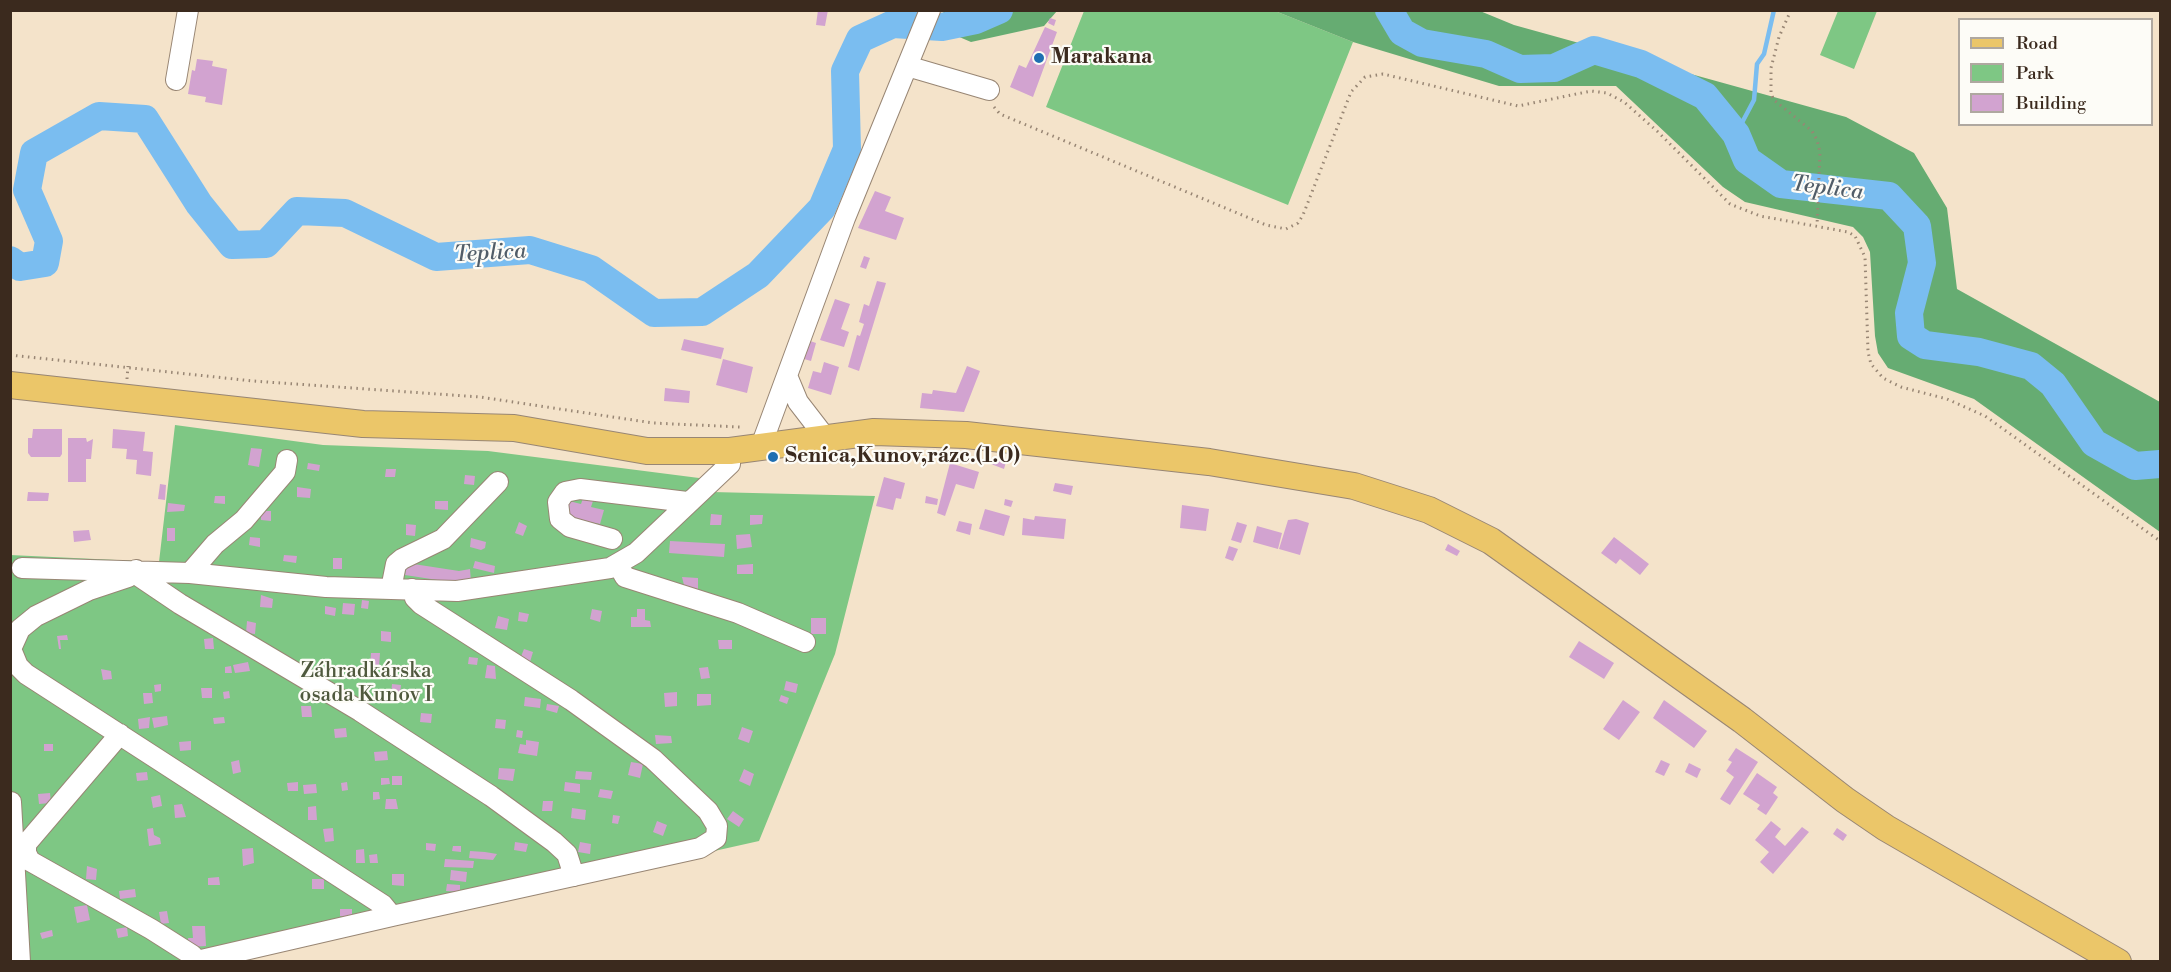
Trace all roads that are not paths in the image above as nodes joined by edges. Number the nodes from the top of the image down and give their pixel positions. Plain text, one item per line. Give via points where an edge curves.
1 (188, 10) edge
2 (930, 10) edge
3 (908, 66) junction
4 (176, 80) dead end
5 (989, 90) road end
6 (788, 378) junction
7 (10, 385) edge
8 (825, 437) junction
9 (761, 446) junction
10 (730, 451) junction
11 (287, 460) dead end
12 (498, 482) dead end
13 (687, 502) junction
14 (612, 539) dead end
15 (618, 565) junction
16 (22, 568) dead end
17 (136, 570) junction
18 (190, 573) junction
19 (391, 589) junction
20 (412, 590) junction
21 (806, 642) dead end
22 (120, 734) junction
23 (10, 792) edge
24 (11, 803) edge
25 (27, 858) junction
26 (574, 876) junction
27 (392, 916) junction
28 (196, 961) edge
29 (20, 962) edge
30 (32, 962) edge
31 (2118, 962) edge

1 - 4 street
2 - 3 street
3 - 5 street
3 - 6 street via 835,245
6 - 8 street via 798,402
6 - 9 street
7 - 10 main road via 363,423 514,428 647,451
8 - 9 main road
8 - 31 main road via 888,432 966,435 1209,462 1354,486 1429,510 1476,532 1518,559 1886,828
9 - 10 main road
10 - 13 street via 730,465
11 - 18 street via 285,472 244,520 215,544
12 - 19 street via 443,539 396,564
13 - 14 street via 580,489 565,492 558,502 560,519 570,527
13 - 15 street via 636,553
15 - 20 street via 470,590
15 - 21 street via 631,580 738,613
16 - 17 street
17 - 18 street
17 - 22 street via 128,577 89,590 36,616 20,628 11,649 26,674
17 - 26 street via 140,577 180,604 360,711 491,796 567,854
18 - 19 street via 326,587
19 - 20 street
20 - 26 street via 421,604 571,700 653,759 708,811 717,826 716,838 700,848
22 - 25 street via 26,844
22 - 27 street via 383,906
23 - 24 street
24 - 29 street
25 - 28 street via 151,929
25 - 30 street
26 - 27 street
27 - 28 street

